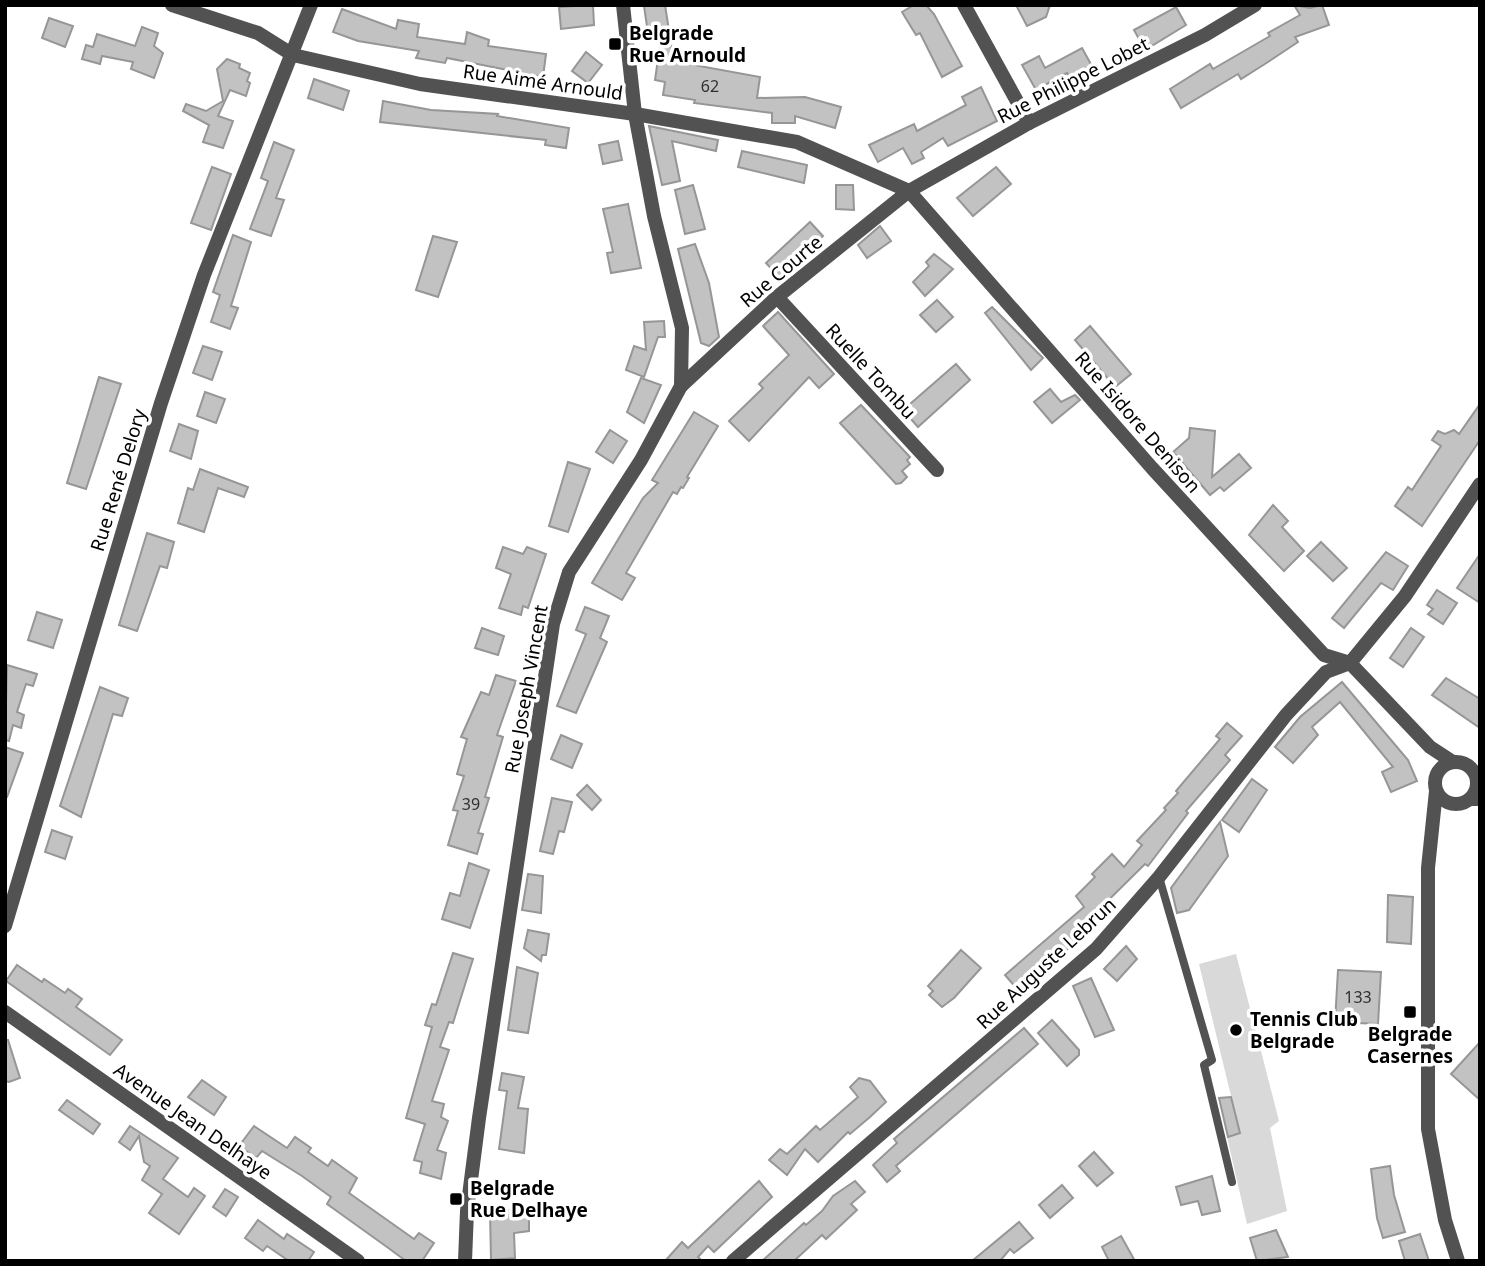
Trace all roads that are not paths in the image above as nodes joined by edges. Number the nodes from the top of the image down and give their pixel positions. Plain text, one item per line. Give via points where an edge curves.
1 (172, 5) edge
2 (311, 5) edge
3 (623, 5) edge
4 (964, 5) edge
5 (1255, 5) edge
6 (293, 55) junction
7 (635, 114) junction
8 (1029, 123) junction
9 (909, 191) junction
10 (777, 298) junction
11 (681, 386) junction
12 (936, 470) dead end
13 (1480, 484) edge
14 (1350, 663) junction
15 (1430, 747) junction
16 (1453, 762) junction
17 (1438, 772) junction
18 (1478, 776) edge
19 (1436, 791) junction
20 (1475, 799) edge
21 (1454, 805) junction
22 (1430, 835) junction
23 (1159, 877) junction
24 (5, 926) edge
25 (5, 1012) edge
26 (1232, 1182) dead end
27 (358, 1261) edge
28 (465, 1261) edge
29 (733, 1261) edge
30 (1458, 1261) edge

1 - 6 street, Rue Aimé Arnould via 258,33
2 - 6 street, Rue René Delory
3 - 7 street, Rue Joseph Vincent
4 - 8 street
5 - 8 street, Rue Philippe Lobet
6 - 7 street, Rue Aimé Arnould via 420,84
6 - 24 street, Rue René Delory via 204,275 161,403
7 - 9 street, Rue Aimé Arnould via 797,142
7 - 11 street, Rue Joseph Vincent via 682,328
8 - 9 street, Rue Philippe Lobet
9 - 10 street, Rue Courte
9 - 14 street, Rue Isidore Denison via 1152,468 1324,655
10 - 11 street, Rue Courte
10 - 12 street, Ruelle Tombu
11 - 28 street, Rue Joseph Vincent via 641,460 569,572 553,624 479,1118
13 - 14 street via 1405,596
14 - 15 street
14 - 23 street, Rue Auguste Lebrun via 1326,673 1286,715
15 - 16 street
15 - 17 street
16 - 17 street
16 - 18 street via 1468,765
17 - 19 street
18 - 20 street
19 - 21 street
19 - 22 street
20 - 21 street
21 - 22 street
22 - 30 street via 1428,1129 1445,1220
23 - 26 lane via 1212,1060 1204,1065
23 - 29 street, Rue Auguste Lebrun via 1096,949
25 - 27 street, Avenue Jean Delhaye

